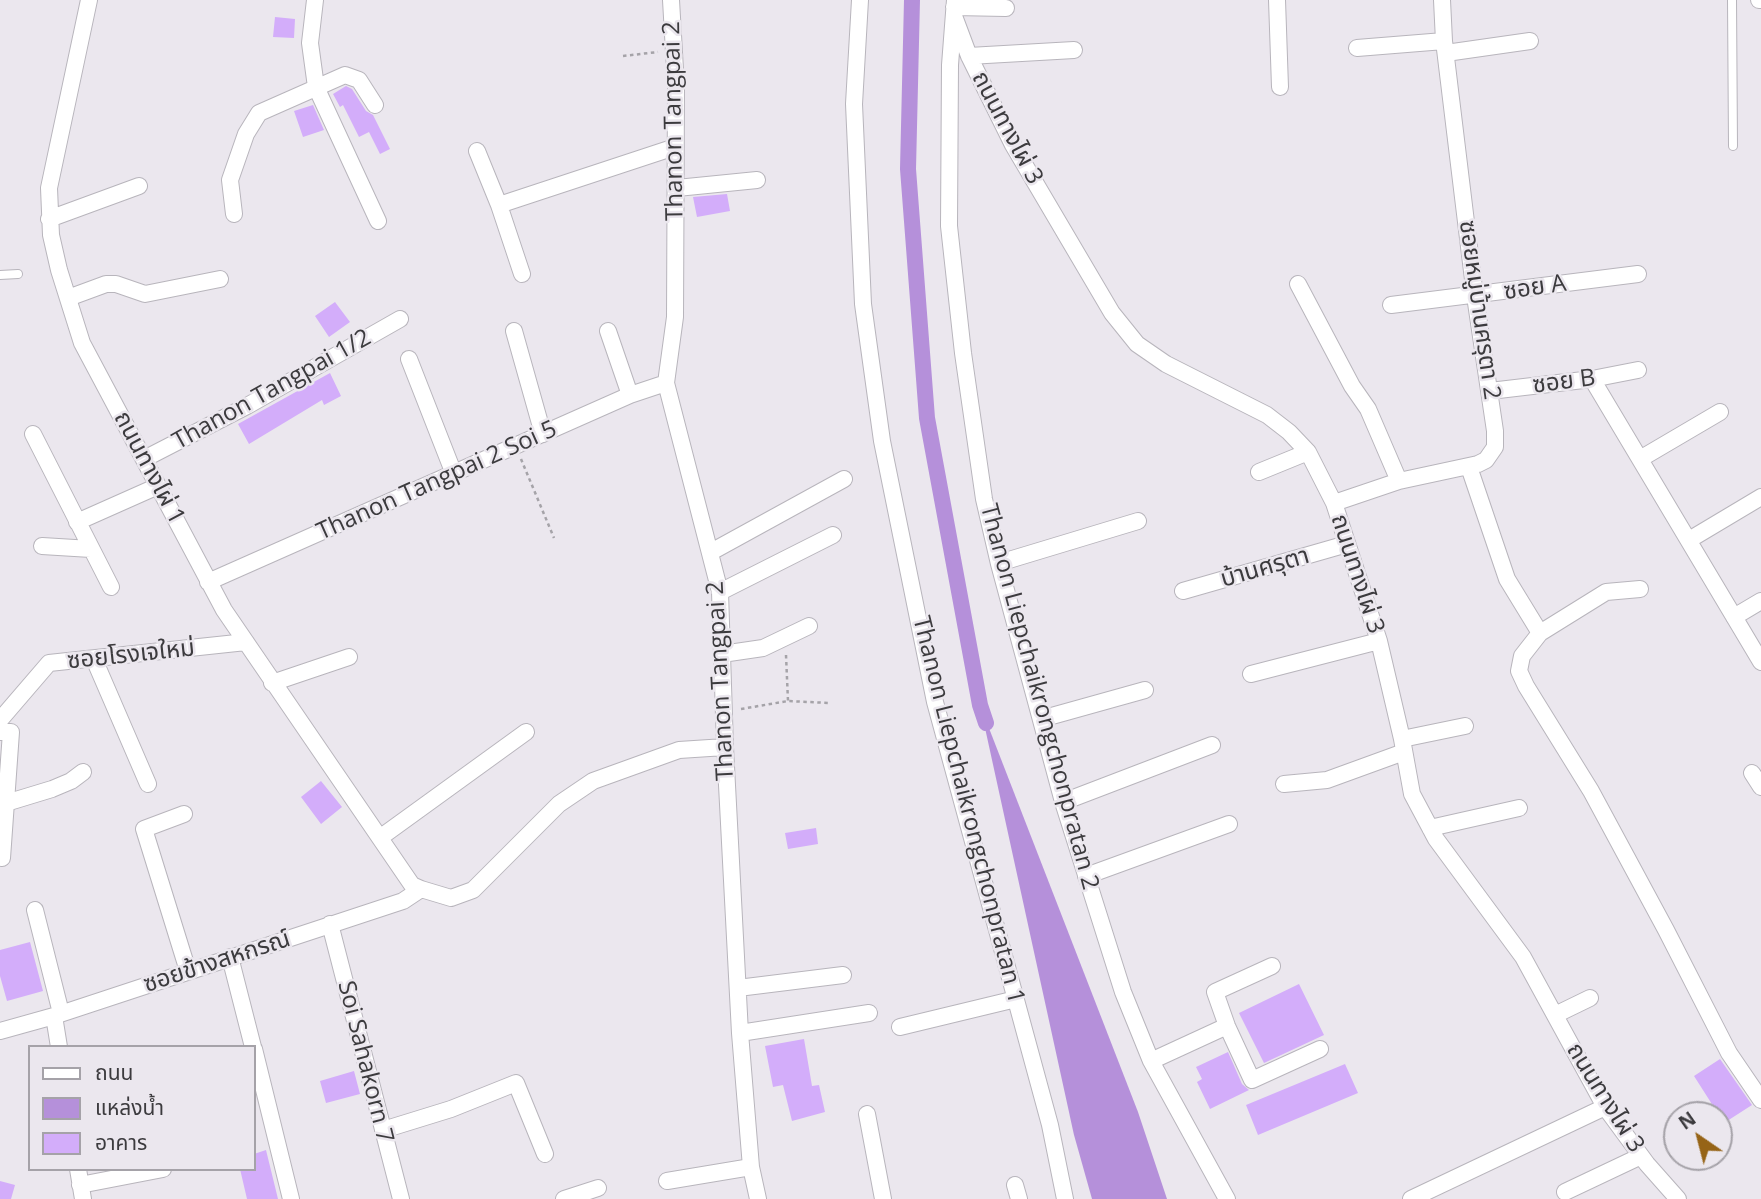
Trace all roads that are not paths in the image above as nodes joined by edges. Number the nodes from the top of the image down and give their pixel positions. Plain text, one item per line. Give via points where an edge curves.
1 (89, 0) edge
2 (315, 0) edge
3 (671, 0) edge
4 (860, 0) edge
5 (1277, 0) edge
6 (1442, 0) edge
7 (1732, 0) edge
8 (954, 7) edge
9 (1006, 8) dead end
10 (1530, 41) dead end
11 (1445, 47) junction
12 (1357, 48) dead end
13 (1074, 50) dead end
14 (969, 56) junction
15 (316, 87) junction
16 (1280, 87) dead end
17 (375, 105) dead end
18 (1733, 146) dead end
19 (675, 147) junction
20 (477, 151) dead end
21 (757, 180) dead end
22 (139, 186) dead end
23 (677, 188) junction
24 (499, 205) junction
25 (234, 214) dead end
26 (49, 219) junction
27 (378, 221) dead end
28 (18, 274) dead end
29 (522, 274) dead end
30 (1638, 274) dead end
31 (0, 275) edge
32 (220, 279) dead end
33 (1298, 284) dead end
34 (1475, 296) junction
35 (68, 298) junction
36 (1391, 305) dead end
37 (400, 319) dead end
38 (514, 331) dead end
39 (608, 331) dead end
40 (409, 359) dead end
41 (1638, 370) dead end
42 (1592, 379) junction
43 (666, 383) junction
44 (1490, 391) junction
45 (630, 395) junction
46 (1720, 412) dead end
47 (33, 434) dead end
48 (543, 434) junction
49 (1308, 452) junction
50 (144, 459) junction
51 (1640, 459) junction
52 (1469, 467) junction
53 (1259, 471) dead end
54 (454, 474) junction
55 (844, 479) dead end
56 (1399, 481) junction
57 (158, 486) junction
58 (1761, 497) edge
59 (1334, 503) junction
60 (1138, 521) dead end
61 (77, 522) junction
62 (833, 535) dead end
63 (1689, 540) junction
64 (1347, 544) junction
65 (42, 546) dead end
66 (91, 549) junction
67 (711, 552) junction
68 (999, 563) junction
69 (208, 582) junction
70 (111, 587) dead end
71 (1640, 589) dead end
72 (1183, 591) dead end
73 (720, 592) junction
74 (1761, 601) edge
75 (1734, 617) junction
76 (809, 626) dead end
77 (1539, 633) junction
78 (1379, 641) junction
79 (246, 642) junction
80 (722, 653) junction
81 (349, 657) dead end
82 (93, 659) junction
83 (1761, 662) edge
84 (1251, 674) dead end
85 (272, 683) junction
86 (1145, 690) dead end
87 (1041, 719) junction
88 (0, 720) edge
89 (1465, 726) dead end
90 (0, 732) edge
91 (526, 732) dead end
92 (1212, 745) dead end
93 (1403, 746) junction
94 (725, 747) junction
95 (83, 772) dead end
96 (1752, 773) dead end
97 (148, 784) dead end
98 (1284, 784) dead end
99 (1761, 787) edge
100 (1063, 802) junction
101 (6, 803) junction
102 (1519, 807) dead end
103 (184, 814) dead end
104 (1229, 824) dead end
105 (1430, 828) junction
106 (380, 836) junction
107 (2, 858) edge
108 (1086, 876) junction
109 (417, 887) junction
110 (35, 910) dead end
111 (330, 924) junction
112 (230, 957) junction
113 (1272, 966) dead end
114 (188, 971) junction
115 (843, 975) dead end
116 (738, 988) junction
117 (1590, 998) dead end
118 (1016, 999) junction
119 (869, 1013) dead end
120 (58, 1014) junction
121 (1555, 1015) junction
122 (1227, 1026) junction
123 (900, 1027) dead end
124 (0, 1031) edge
125 (740, 1032) junction
126 (59, 1045) edge
127 (252, 1045) edge
128 (1320, 1049) dead end
129 (256, 1060) edge
130 (1151, 1061) junction
131 (1761, 1100) edge
132 (1605, 1107) junction
133 (867, 1114) dead end
134 (383, 1130) junction
135 (545, 1154) dead end
136 (1641, 1156) junction
137 (751, 1167) junction
138 (152, 1171) edge
139 (667, 1181) dead end
140 (80, 1184) edge
141 (598, 1188) dead end
142 (1565, 1192) dead end
143 (291, 1199) edge
144 (401, 1199) edge
145 (564, 1199) edge
146 (758, 1199) edge
147 (883, 1199) edge
148 (1065, 1199) edge
149 (1227, 1199) edge
150 (1412, 1199) edge
151 (1678, 1199) edge

1 - 26 street, ถนนทางไผ่ 1 via 49,188
2 - 15 street via 310,43
3 - 19 street, Thanon Tangpai 2
4 - 118 street, Thanon Liepchaikrongchonpratan 1 via 854,104 863,304 881,441 935,702
5 - 16 street
6 - 11 street, ซอยหมู่บ้านศรุตา 2
7 - 18 lane
8 - 9 street
8 - 14 street, ถนนทางไผ่ 3
8 - 68 street, Thanon Liepchaikrongchonpratan 2 via 949,226 984,499
10 - 11 street
11 - 12 street
11 - 34 street, ซอยหมู่บ้านศรุตา 2
13 - 14 street
14 - 49 street, ถนนทางไผ่ 3 via 1013,145 1112,313 1137,344 1166,365 1266,415
15 - 17 street via 352,76
15 - 25 street via 260,113 246,134 230,180
15 - 27 street
19 - 23 street, Thanon Tangpai 2
19 - 24 street
20 - 24 street
21 - 23 street
22 - 26 street
23 - 43 street, Thanon Tangpai 2 via 675,317
24 - 29 street
26 - 35 street, ถนนทางไผ่ 1
28 - 31 lane
30 - 34 street, ซอย A
32 - 35 street via 145,294 106,284
33 - 56 street via 1367,409
34 - 36 street, ซอย A
34 - 44 street, ซอยหมู่บ้านศรุตา 2
35 - 50 street, ถนนทางไผ่ 1 via 82,342
37 - 50 street, Thanon Tangpai 1/2
38 - 48 street
39 - 45 street
40 - 54 street
41 - 42 street, ซอย B
42 - 44 street, ซอย B
42 - 51 street
43 - 45 street, Thanon Tangpai 2 Soi 5
43 - 67 street, Thanon Tangpai 2
44 - 52 street, ซอยหมู่บ้านศรุตา 2 via 1495,447 1486,460
45 - 48 street, Thanon Tangpai 2 Soi 5
46 - 51 street
47 - 61 street
48 - 54 street, Thanon Tangpai 2 Soi 5
49 - 53 street
49 - 59 street, ถนนทางไผ่ 3
50 - 57 street, ถนนทางไผ่ 1
51 - 63 street
52 - 56 street, ซอยหมู่บ้านศรุตา 2
52 - 77 street via 1507,579
54 - 69 street, Thanon Tangpai 2 Soi 5
55 - 67 street
56 - 59 street, ซอยหมู่บ้านศรุตา 2
57 - 61 street
57 - 69 street, ถนนทางไผ่ 1
58 - 63 street
59 - 64 street, ถนนทางไผ่ 3
60 - 68 street
61 - 66 street
62 - 73 street
63 - 75 street
64 - 72 street, บ้านศรุตา
64 - 78 street, ถนนทางไผ่ 3
65 - 66 street
66 - 70 street
67 - 73 street, Thanon Tangpai 2
68 - 87 street, Thanon Liepchaikrongchonpratan 2
69 - 79 street, ถนนทางไผ่ 1
71 - 77 street via 1606,592
73 - 80 street, Thanon Tangpai 2
74 - 75 street
75 - 83 street
76 - 80 street via 763,648
77 - 131 street via 1522,656 1520,671 1526,686 1591,791 1726,1046
78 - 84 street
78 - 93 street, ถนนทางไผ่ 3
79 - 82 street, ซอยโรงเจใหม่
79 - 85 street, ถนนทางไผ่ 1
80 - 94 street, Thanon Tangpai 2
81 - 85 street
82 - 88 street, ซอยโรงเจใหม่ via 48,663
82 - 97 street
85 - 106 street, ถนนทางไผ่ 1
86 - 87 street
87 - 100 street, Thanon Liepchaikrongchonpratan 2
89 - 93 street
90 - 101 street via 11,732
91 - 106 street
92 - 100 street
93 - 98 street via 1327,780
93 - 105 street, ถนนทางไผ่ 3 via 1412,794
94 - 109 street via 678,750 593,781 559,804 473,890 451,898
94 - 116 street, Thanon Tangpai 2
95 - 101 street via 52,789
96 - 99 street
100 - 108 street, Thanon Liepchaikrongchonpratan 2
101 - 107 street
102 - 105 street
103 - 114 street via 144,829
104 - 108 street
105 - 121 street, ถนนทางไผ่ 3 via 1524,957
106 - 109 street, ถนนทางไผ่ 1
108 - 130 street, Thanon Liepchaikrongchonpratan 2 via 1123,992
109 - 111 street, ซอยข้างสหกรณ์ via 403,901
110 - 120 street
111 - 112 street, ซอยข้างสหกรณ์
111 - 134 street, Soi Sahakorn 7
112 - 114 street, ซอยข้างสหกรณ์
112 - 127 street
113 - 122 street via 1215,992
114 - 120 street, ซอยข้างสหกรณ์
115 - 116 street
116 - 125 street, Thanon Tangpai 2
117 - 121 street
118 - 123 street
118 - 148 street, Thanon Liepchaikrongchonpratan 1
119 - 125 street
120 - 124 street, ซอยข้างสหกรณ์
120 - 126 street
121 - 132 street, ถนนทางไผ่ 3
122 - 128 street via 1252,1080
122 - 130 street
125 - 137 street, Thanon Tangpai 2
129 - 143 street
130 - 149 street, Thanon Liepchaikrongchonpratan 2
132 - 136 street, ถนนทางไผ่ 3
132 - 150 street
133 - 147 street
134 - 135 street via 516,1083
134 - 144 street, Soi Sahakorn 7
136 - 142 street
136 - 151 street, ถนนทางไผ่ 3
137 - 139 street
137 - 146 street, Thanon Tangpai 2
138 - 140 street
141 - 145 street

